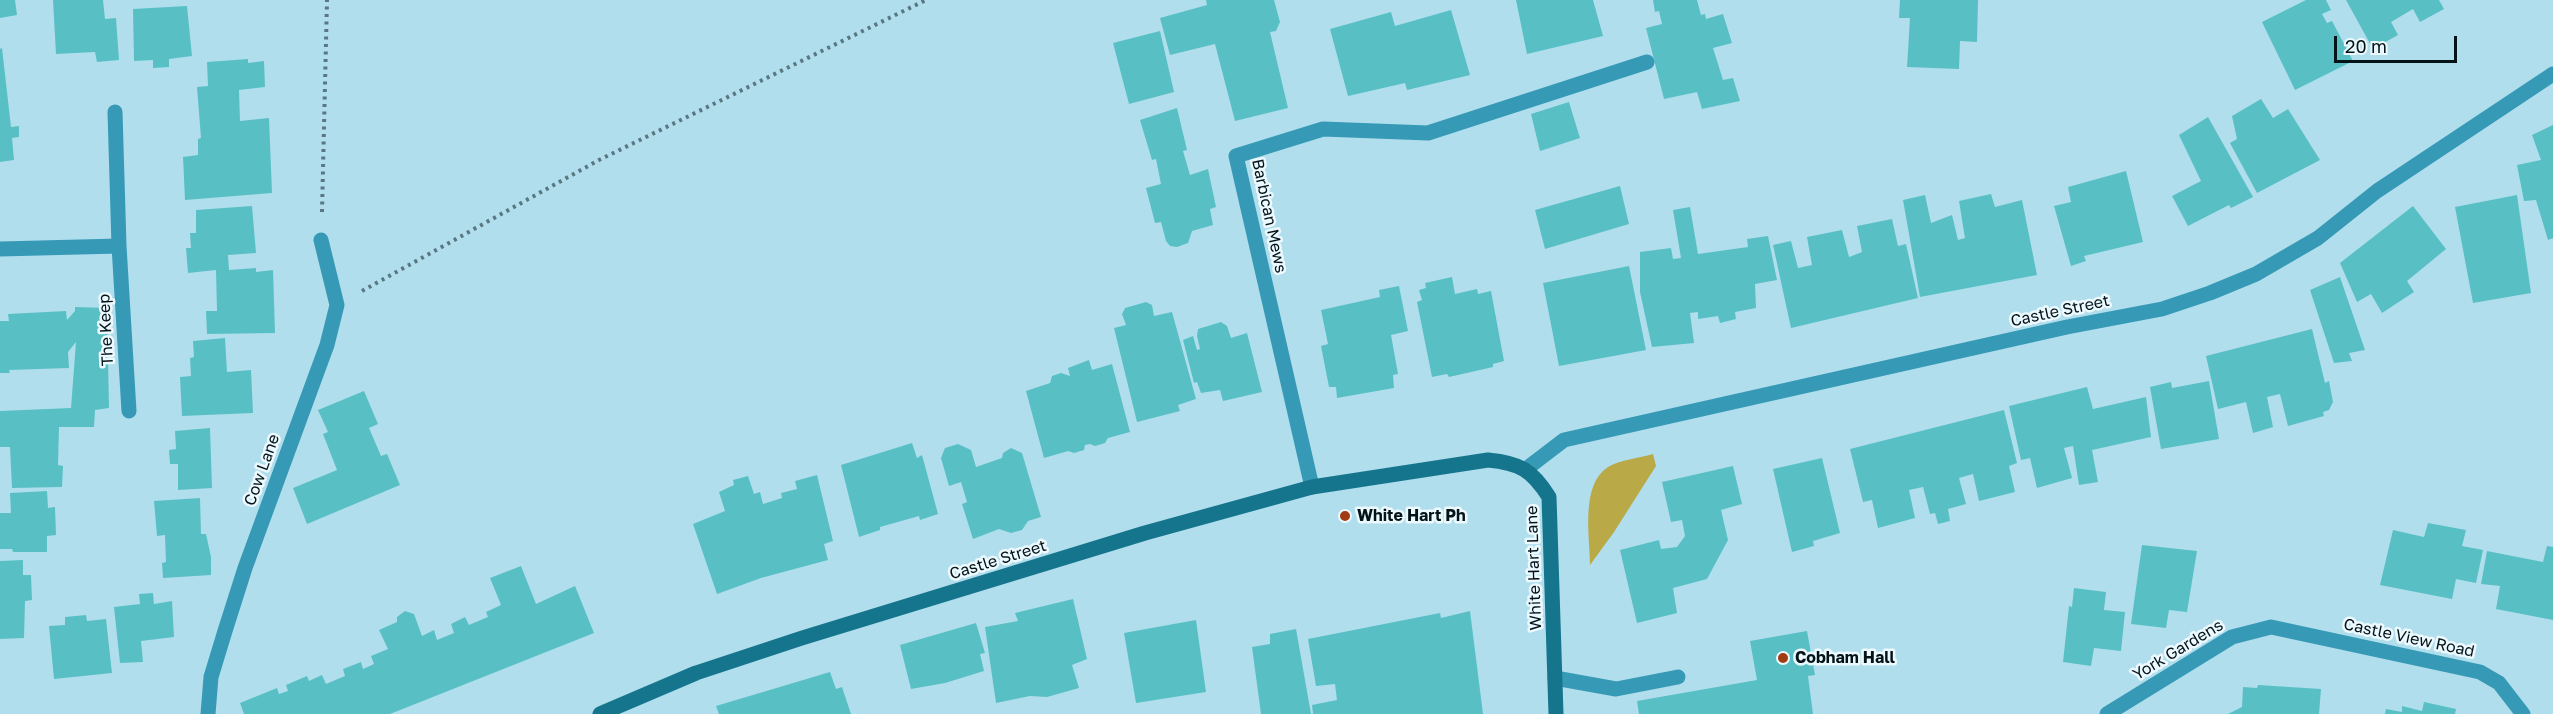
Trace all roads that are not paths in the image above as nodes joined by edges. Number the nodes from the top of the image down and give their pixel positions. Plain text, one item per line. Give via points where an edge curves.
1 (1647, 62) dead end
2 (2553, 74) edge
3 (114, 112) dead end
4 (321, 240) road end
5 (119, 246) junction
6 (0, 249) edge
7 (129, 411) dead end
8 (1526, 469) junction
9 (1312, 486) junction
10 (2271, 627) joint
11 (1678, 677) dead end
12 (1556, 678) junction
13 (208, 714) edge
14 (600, 714) edge
15 (1556, 714) edge
16 (2107, 714) edge
17 (2523, 714) edge

1 - 9 street, Barbican Mews via 1428,133 1323,129 1236,156
2 - 8 street, Castle Street via 2377,191 2318,238 2256,274 2210,293 2162,309 1564,440
3 - 5 street, The Keep
4 - 13 street, Cow Lane via 337,305 327,345 228,621 212,676
5 - 6 street
5 - 7 street, The Keep
8 - 9 street, Castle Street via 1488,460
8 - 12 street, White Hart Lane via 1549,497
9 - 14 street, Castle Street via 802,638 696,673
10 - 16 street, York Gardens via 2232,637
10 - 17 street, Castle View Road via 2480,672 2499,683
11 - 12 street via 1616,688
12 - 15 street, White Hart Lane

